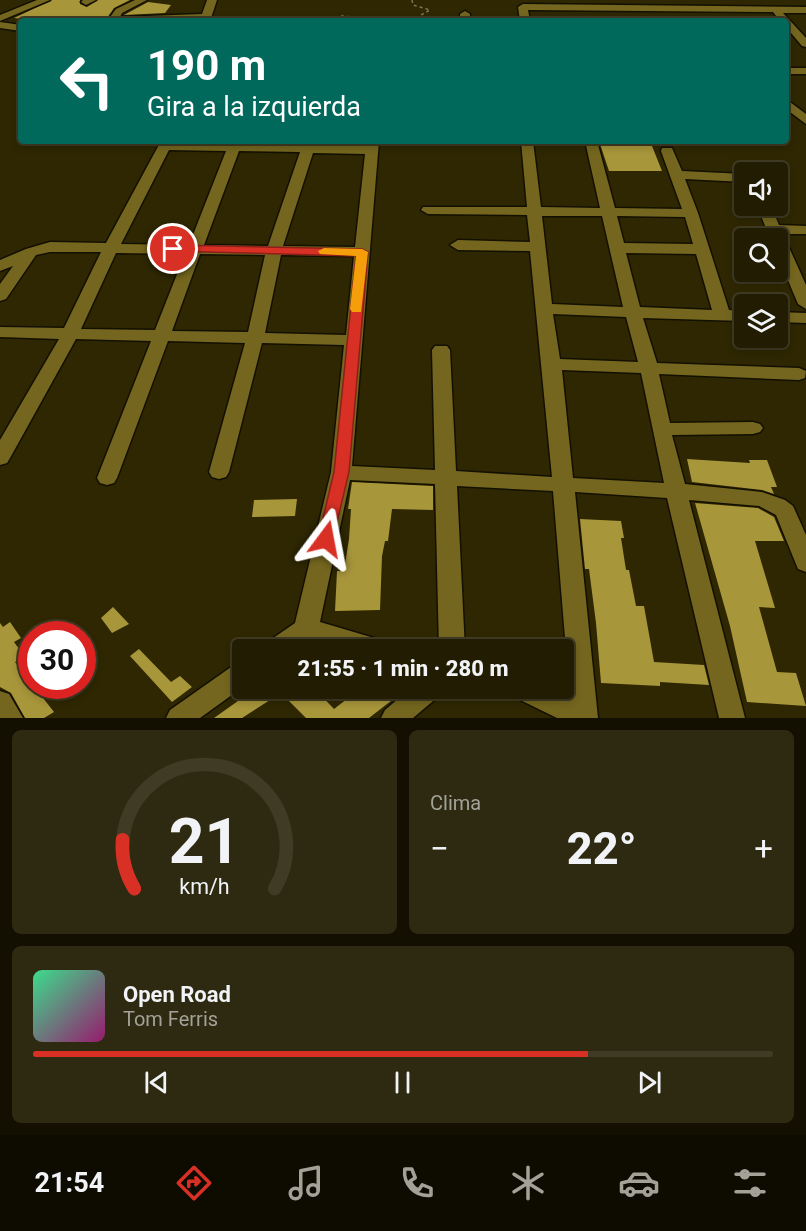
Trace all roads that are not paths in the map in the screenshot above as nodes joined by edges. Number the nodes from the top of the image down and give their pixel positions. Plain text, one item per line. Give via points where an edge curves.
1 (28, 0) edge
2 (142, 0) edge
3 (212, 0) edge
4 (43, 1) edge
5 (570, 8) junction
6 (672, 9) junction
7 (724, 9) junction
8 (776, 10) junction
9 (806, 10) edge
10 (0, 18) edge
11 (114, 18) edge
12 (206, 18) edge
13 (525, 18) edge
14 (573, 18) edge
15 (677, 18) edge
16 (731, 18) edge
17 (783, 18) edge
18 (0, 25) edge
19 (789, 25) edge
20 (18, 28) edge
21 (806, 44) edge
22 (789, 71) edge
23 (806, 71) edge
24 (789, 106) edge
25 (806, 120) edge
26 (166, 144) edge
27 (235, 144) edge
28 (527, 144) edge
29 (592, 144) edge
30 (309, 145) edge
31 (373, 145) edge
32 (667, 151) dead end
33 (676, 175) junction
34 (734, 178) edge
35 (428, 210) dead end
36 (534, 211) junction
37 (608, 212) junction
38 (691, 213) junction
39 (788, 229) edge
40 (806, 230) edge
41 (458, 245) dead end
42 (538, 247) junction
43 (111, 248) junction
44 (617, 248) junction
45 (194, 249) junction
46 (702, 249) junction
47 (274, 250) junction
48 (31, 252) junction
49 (362, 252) junction
50 (788, 252) edge
51 (0, 266) edge
52 (798, 269) edge
53 (0, 296) edge
54 (806, 304) edge
55 (544, 309) junction
56 (633, 312) junction
57 (722, 315) junction
58 (734, 316) edge
59 (788, 317) edge
60 (806, 318) edge
61 (0, 332) edge
62 (70, 334) junction
63 (162, 336) junction
64 (255, 338) junction
65 (354, 340) junction
66 (441, 350) dead end
67 (552, 364) junction
68 (649, 368) junction
69 (799, 374) dead end
70 (753, 428) dead end
71 (661, 429) junction
72 (0, 458) edge
73 (219, 472) dead end
74 (341, 472) junction
75 (107, 478) dead end
76 (445, 478) junction
77 (562, 484) junction
78 (677, 491) junction
79 (806, 563) edge
80 (306, 628) junction
81 (290, 639) edge
82 (344, 639) edge
83 (452, 639) edge
84 (232, 681) edge
85 (417, 699) edge
86 (544, 699) edge
87 (0, 702) edge
88 (10, 718) edge
89 (179, 718) edge
90 (394, 718) edge
91 (584, 718) edge
92 (732, 718) edge

1 - 4 street
2 - 11 street via 119,11
3 - 12 street
4 - 10 street
5 - 6 street
5 - 13 street via 523,7
5 - 14 street
6 - 7 street
6 - 15 street
7 - 8 street
7 - 16 street
8 - 9 street
8 - 17 street
18 - 20 street
19 - 21 street
22 - 23 street
24 - 25 street
26 - 27 street
26 - 43 street
27 - 30 street
27 - 45 street
28 - 36 street
29 - 37 street
30 - 31 street
30 - 47 street
31 - 49 street
32 - 33 street
33 - 34 street
33 - 38 street
35 - 36 street
36 - 37 street
36 - 42 street
37 - 38 street
37 - 44 street
38 - 46 street
39 - 40 street
41 - 42 street
42 - 55 street
43 - 45 street
43 - 48 street via 50,247
43 - 62 street
44 - 46 street
44 - 56 street
45 - 47 street
45 - 63 street
46 - 57 street
47 - 49 street
47 - 64 street
48 - 51 street
48 - 53 street
49 - 65 street
50 - 52 street
52 - 54 street
55 - 56 street
55 - 67 street
56 - 57 street
56 - 68 street
57 - 58 street
59 - 60 street
61 - 62 street
62 - 63 street
62 - 72 street
63 - 64 street
63 - 75 street
64 - 65 street
64 - 73 street
65 - 74 street
66 - 76 street
67 - 68 street
67 - 77 street
68 - 69 street
68 - 71 street
70 - 71 street
71 - 78 street
74 - 76 street
74 - 80 street
76 - 77 street
76 - 83 street
77 - 78 street
77 - 91 street
78 - 79 street via 762,499 777,505 785,511
78 - 92 street
80 - 81 street
80 - 82 street
84 - 89 street
85 - 90 street
86 - 91 street
87 - 88 street

